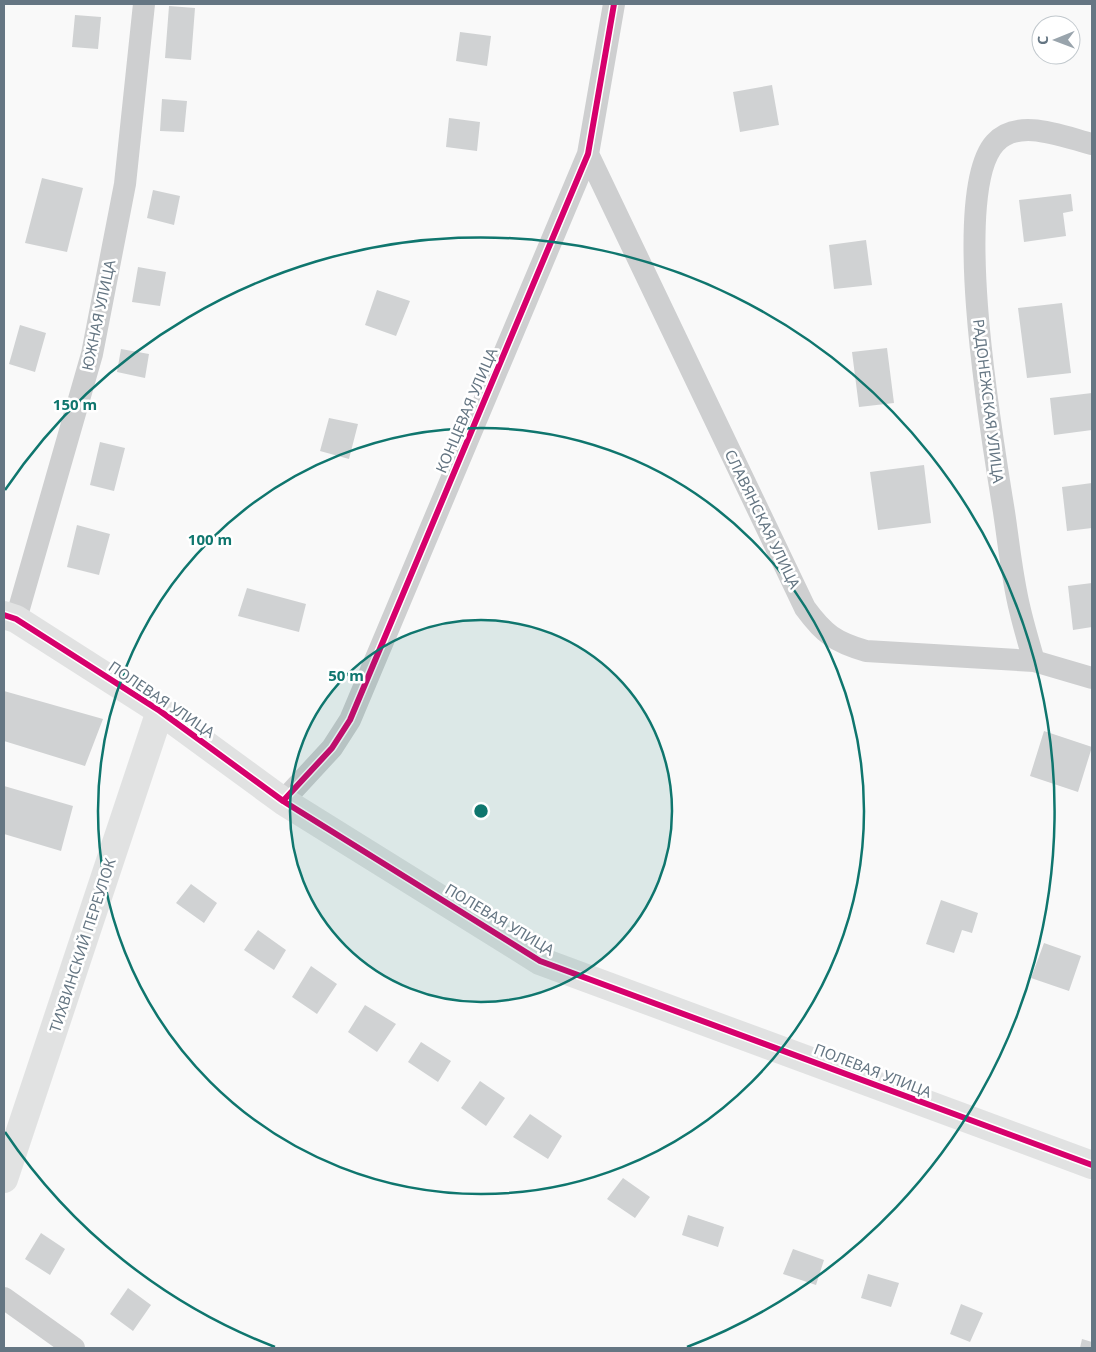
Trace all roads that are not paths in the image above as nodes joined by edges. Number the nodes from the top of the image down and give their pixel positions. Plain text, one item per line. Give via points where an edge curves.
1 (144, 4) edge
2 (614, 4) edge
3 (1092, 144) edge
4 (588, 154) junction
5 (10, 617) edge
6 (1034, 661) junction
7 (1092, 678) edge
8 (160, 711) junction
9 (283, 801) junction
10 (1092, 1165) edge
11 (4, 1179) edge
12 (4, 1298) edge
13 (74, 1348) edge

1 - 5 street, ЮЖНАЯ УЛИЦА via 125,184 92,354
2 - 4 street, КОНЦЕВАЯ УЛИЦА
3 - 6 street, РАДОНЕЖСКАЯ УЛИЦА via 1042,132 1020,130 1006,134 995,142 986,156 978,193 974,270 986,398 1019,609
4 - 6 street, СЛАВЯНСКАЯ УЛИЦА via 806,608 820,629 841,644 866,651
4 - 9 street, КОНЦЕВАЯ УЛИЦА via 350,720 332,748
5 - 8 street, ПОЛЕВАЯ УЛИЦА
6 - 7 street, СЛАВЯНСКАЯ УЛИЦА
8 - 9 street, ПОЛЕВАЯ УЛИЦА
8 - 11 street, ТИХВИНСКИЙ ПЕРЕУЛОК
9 - 10 street, ПОЛЕВАЯ УЛИЦА via 540,960
12 - 13 street

